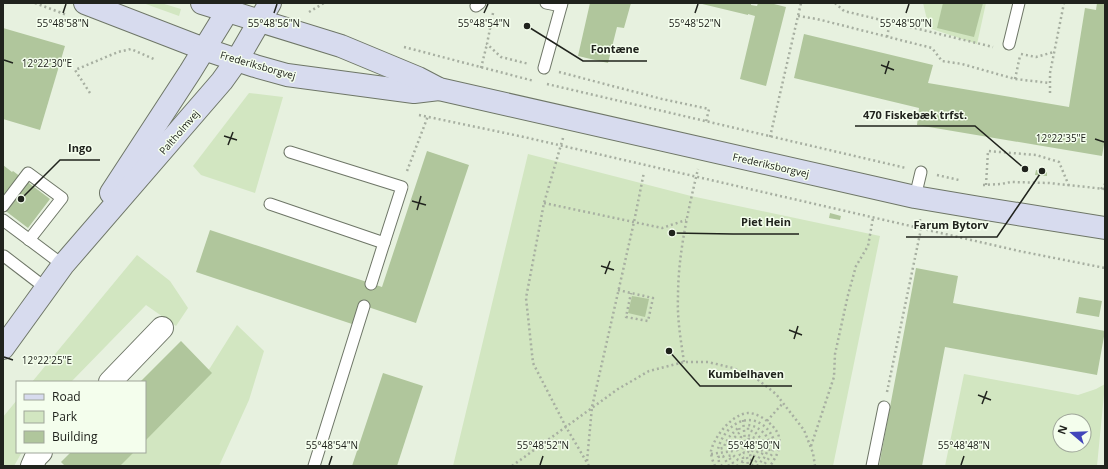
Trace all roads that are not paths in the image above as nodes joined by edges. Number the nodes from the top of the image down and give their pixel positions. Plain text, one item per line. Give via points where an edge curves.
1 (85, 3) edge
2 (202, 3) edge
3 (546, 3) edge
4 (1019, 3) edge
5 (562, 5) edge
6 (229, 7) edge
7 (265, 12) edge
8 (204, 49) junction
9 (1008, 49) road end
10 (237, 60) junction
11 (544, 68) dead end
12 (439, 89) junction
13 (290, 152) dead end
14 (921, 172) road end
15 (916, 197) junction
16 (270, 204) dead end
17 (3, 206) edge
18 (3, 220) edge
19 (1105, 228) edge
20 (29, 240) junction
21 (384, 243) junction
22 (4, 256) dead end
23 (69, 259) junction
24 (371, 284) dead end
25 (47, 290) junction
26 (364, 306) dead end
27 (162, 328) dead end
28 (3, 348) edge
29 (111, 381) edge
30 (884, 408) road end
31 (40, 453) edge
32 (32, 466) edge
33 (314, 466) edge
34 (872, 466) edge

1 - 8 street, Frederiksborgvej
2 - 6 street, Frederiksborgvej
3 - 5 lane
4 - 9 lane
5 - 11 lane
6 - 7 street, Frederiksborgvej
6 - 8 street, Paltholmvej
7 - 10 street, Paltholmvej
7 - 12 street, Frederiksborgvej
8 - 10 street, Frederiksborgvej
8 - 23 street, Paltholmvej
10 - 12 street, Frederiksborgvej via 287,75 414,92
10 - 23 street, Paltholmvej via 218,86
12 - 15 street, Frederiksborgvej
13 - 21 lane via 402,187
14 - 15 lane
15 - 19 street, Frederiksborgvej
16 - 21 lane
17 - 20 lane via 28,173 62,198
18 - 20 lane
20 - 23 lane
21 - 24 lane
22 - 25 lane
23 - 25 street, Paltholmvej
25 - 28 street, Paltholmvej
26 - 33 lane
27 - 29 street
30 - 34 lane
31 - 32 street

